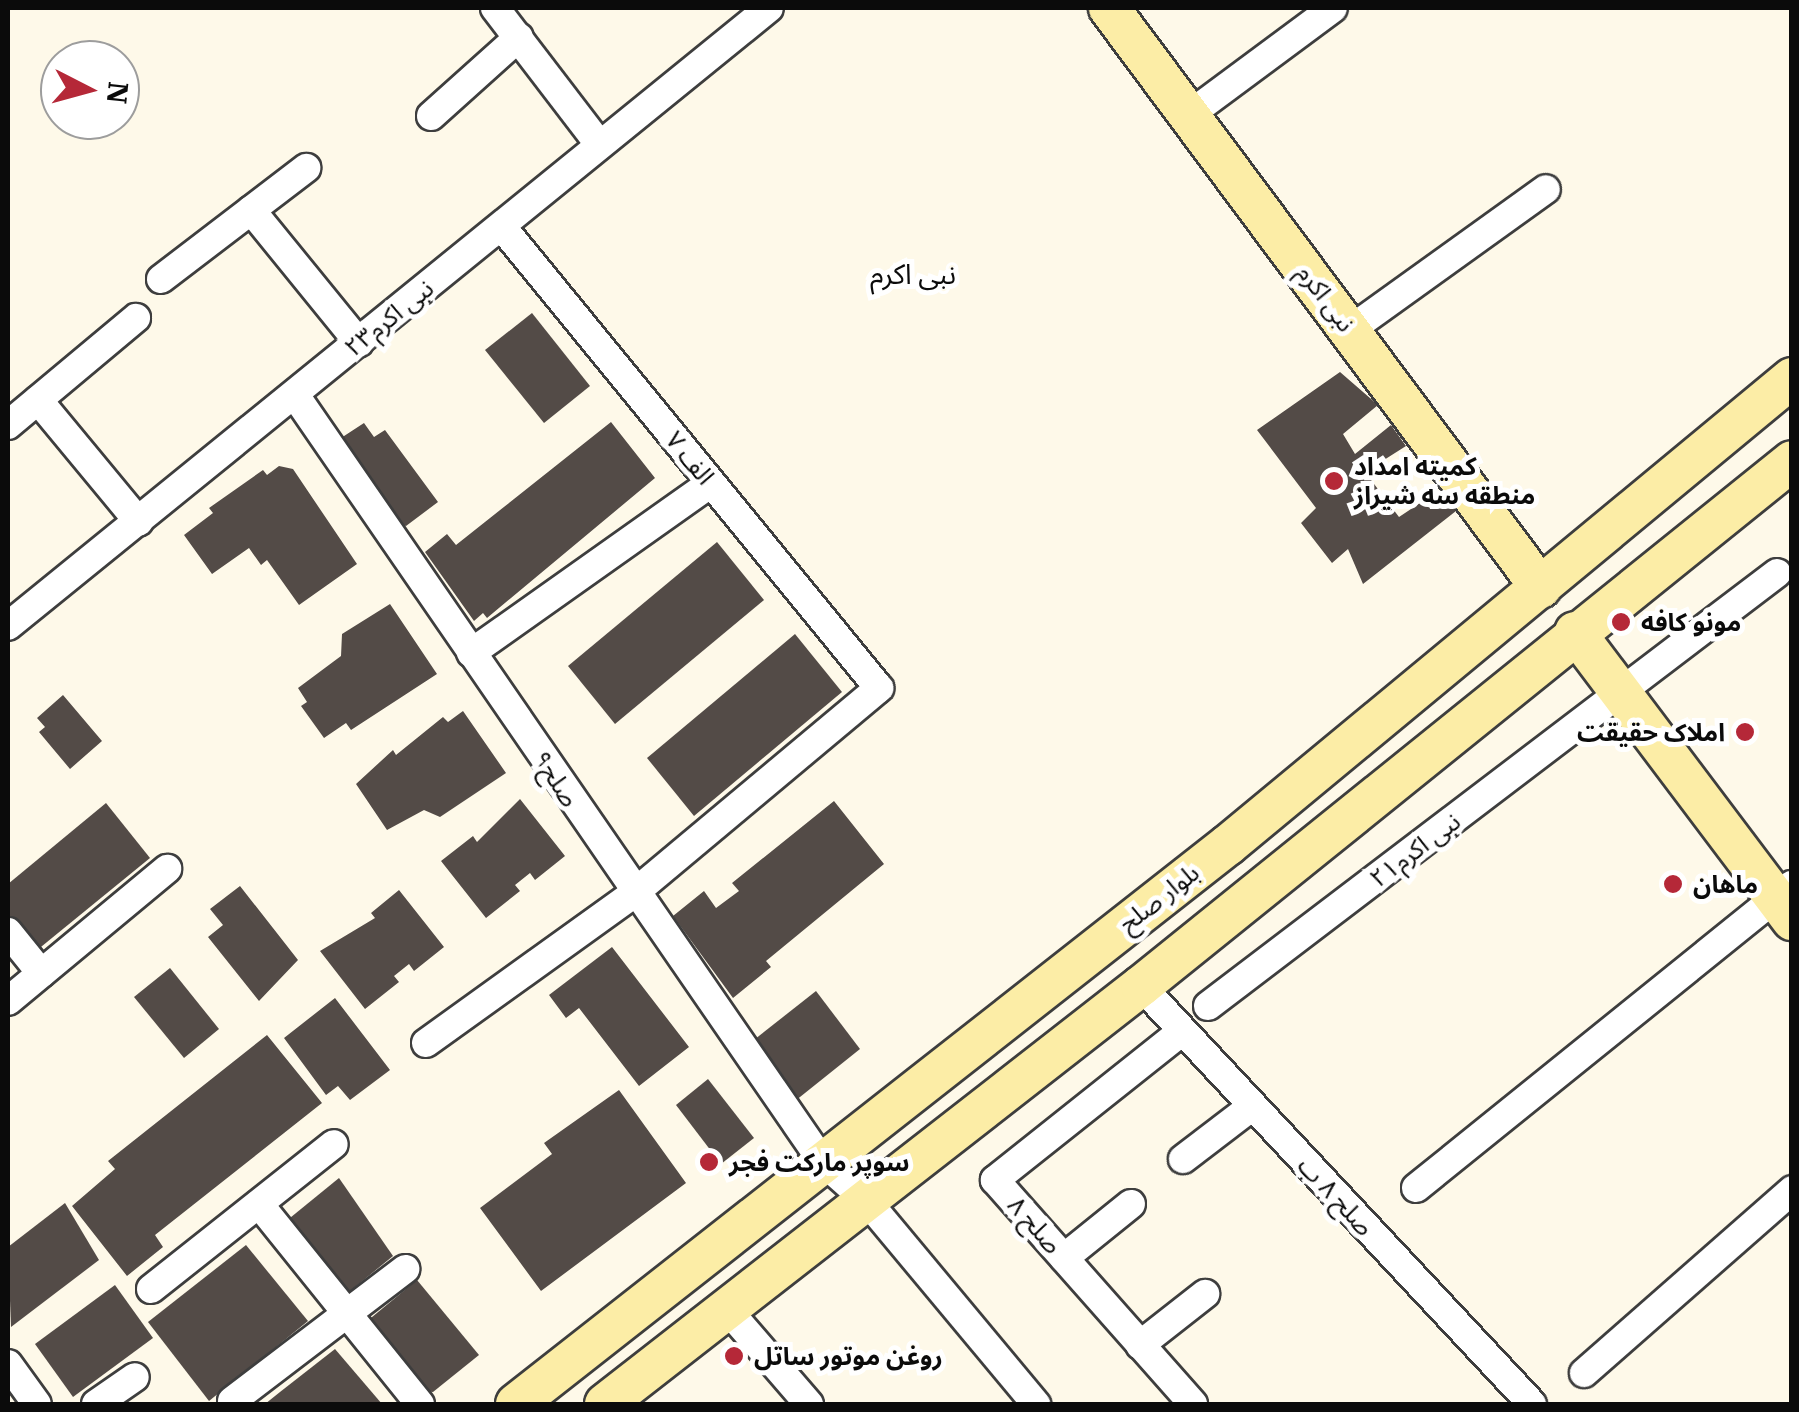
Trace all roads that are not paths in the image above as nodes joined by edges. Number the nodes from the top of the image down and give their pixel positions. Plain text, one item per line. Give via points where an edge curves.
1 (495, 8) edge
2 (769, 8) edge
3 (1333, 8) edge
4 (1124, 13) edge
5 (519, 38) junction
6 (1189, 115) junction
7 (431, 116) dead end
8 (599, 144) junction
9 (306, 168) dead end
10 (1546, 188) dead end
11 (251, 210) junction
12 (502, 228) junction
13 (161, 278) dead end
14 (136, 318) dead end
15 (1350, 330) junction
16 (359, 343) junction
17 (1792, 378) edge
18 (295, 395) junction
19 (38, 400) junction
20 (8, 425) edge
21 (1792, 461) edge
22 (711, 483) junction
23 (139, 522) junction
24 (1776, 574) dead end
25 (1542, 588) junction
26 (8, 626) edge
27 (1575, 632) junction
28 (472, 653) junction
29 (1621, 694) junction
30 (167, 869) dead end
31 (633, 894) junction
32 (1786, 901) edge
33 (8, 932) edge
34 (41, 974) junction
35 (1141, 986) junction
36 (8, 1002) edge
37 (1208, 1006) dead end
38 (1180, 1032) junction
39 (426, 1044) dead end
40 (1251, 1106) junction
41 (334, 1144) dead end
42 (1184, 1158) dead end
43 (822, 1160) junction
44 (1416, 1188) dead end
45 (1792, 1190) edge
46 (866, 1200) junction
47 (259, 1204) junction
48 (1131, 1204) dead end
49 (1064, 1258) junction
50 (404, 1269) dead end
51 (151, 1289) dead end
52 (1204, 1294) dead end
53 (726, 1308) junction
54 (347, 1314) junction
55 (1140, 1345) junction
56 (8, 1364) edge
57 (1584, 1373) dead end
58 (135, 1376) dead end
59 (232, 1401) dead end
60 (38, 1404) edge
61 (96, 1404) edge
62 (420, 1404) edge
63 (516, 1404) edge
64 (605, 1404) edge
65 (809, 1404) edge
66 (1036, 1404) edge
67 (1193, 1404) edge
68 (1532, 1404) edge

1 - 5 street
2 - 8 street, نبی اکرم۲۳
3 - 6 street
4 - 6 main road, نبی اکرم
5 - 7 street
5 - 8 street
6 - 15 main road, نبی اکرم
8 - 12 street, نبی اکرم۲۳
9 - 11 street
10 - 15 street
11 - 13 street
11 - 16 street
12 - 16 street, نبی اکرم۲۳
12 - 22 street, ۷ الف
14 - 19 street
15 - 25 main road, نبی اکرم
16 - 18 street, نبی اکرم۲۳
17 - 25 main road, بلوار صلح
18 - 23 street, نبی اکرم۲۳
18 - 28 street, صلح۹
19 - 20 street
19 - 23 street
21 - 27 main road
22 - 28 street
22 - 31 street, ۷ الف via 878,688
23 - 26 street, نبی اکرم۲۳
24 - 29 street, نبی اکرم۲۱
25 - 43 main road, بلوار صلح via 1228,845
27 - 29 main road
27 - 35 main road
28 - 31 street, صلح۹
29 - 32 main road
29 - 37 street, نبی اکرم۲۱
30 - 34 street
31 - 39 street
31 - 43 street, صلح۹
32 - 44 street
33 - 34 street
34 - 36 street
35 - 38 street, صلح ۸ ب
35 - 46 main road
38 - 40 street, صلح ۸ ب
38 - 49 street, ۸ صلح via 995,1180
40 - 42 street
40 - 68 street, صلح ۸ ب
41 - 47 street
43 - 46 street, صلح۹
43 - 63 main road, بلوار صلح
45 - 57 street
46 - 53 main road
46 - 66 street, صلح۹
47 - 51 street
47 - 54 street
48 - 49 street
49 - 55 street, ۸ صلح
50 - 54 street
52 - 55 street
53 - 64 main road
53 - 65 street
54 - 59 street
54 - 62 street
55 - 67 street, ۸ صلح
56 - 60 street
58 - 61 street

